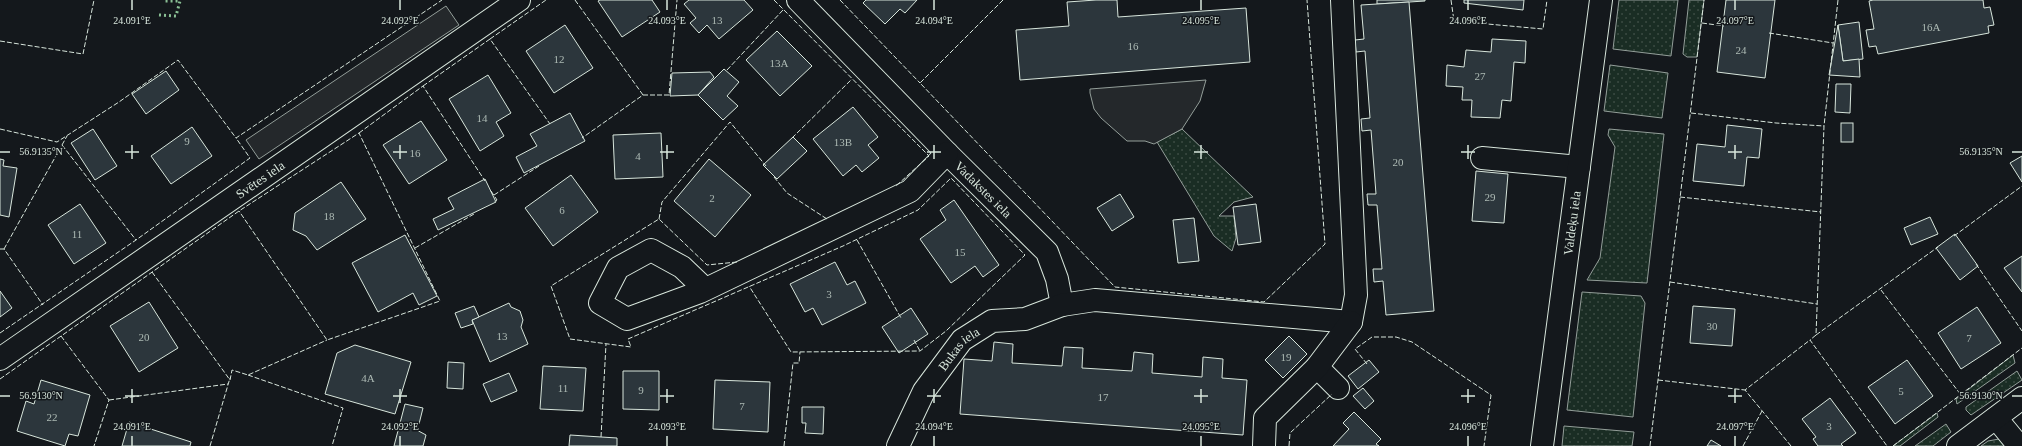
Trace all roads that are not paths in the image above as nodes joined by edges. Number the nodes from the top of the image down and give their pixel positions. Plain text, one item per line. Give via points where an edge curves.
1 (519, 0) edge
2 (798, 0) edge
3 (1342, 0) edge
4 (1601, 0) edge
5 (947, 153) junction
6 (1482, 158) dead end
7 (1579, 167) junction
8 (705, 289) dead end
9 (1062, 306) junction
10 (1350, 322) junction
11 (0, 359) edge
12 (1317, 367) junction
13 (1338, 388) dead end
14 (2022, 398) edge
15 (1996, 418) junction
16 (898, 446) edge
17 (1264, 446) edge
18 (1542, 446) edge
19 (1958, 446) edge
20 (2019, 446) edge

1 - 11 street, Svētes iela
2 - 5 street, Vadakstes iela
3 - 10 street via 1356,295
4 - 7 street, Valdeķu iela
5 - 8 street via 910,191
5 - 9 street, Vadakstes iela via 1047,252 1057,279
6 - 7 street
7 - 18 street, Valdeķu iela
9 - 10 street, Bukas iela via 1095,300
9 - 16 street, Bukas iela via 1025,319 992,321 962,340 924,391
10 - 12 street
12 - 13 street
12 - 17 street via 1264,418
14 - 15 street
15 - 19 street
15 - 20 street

